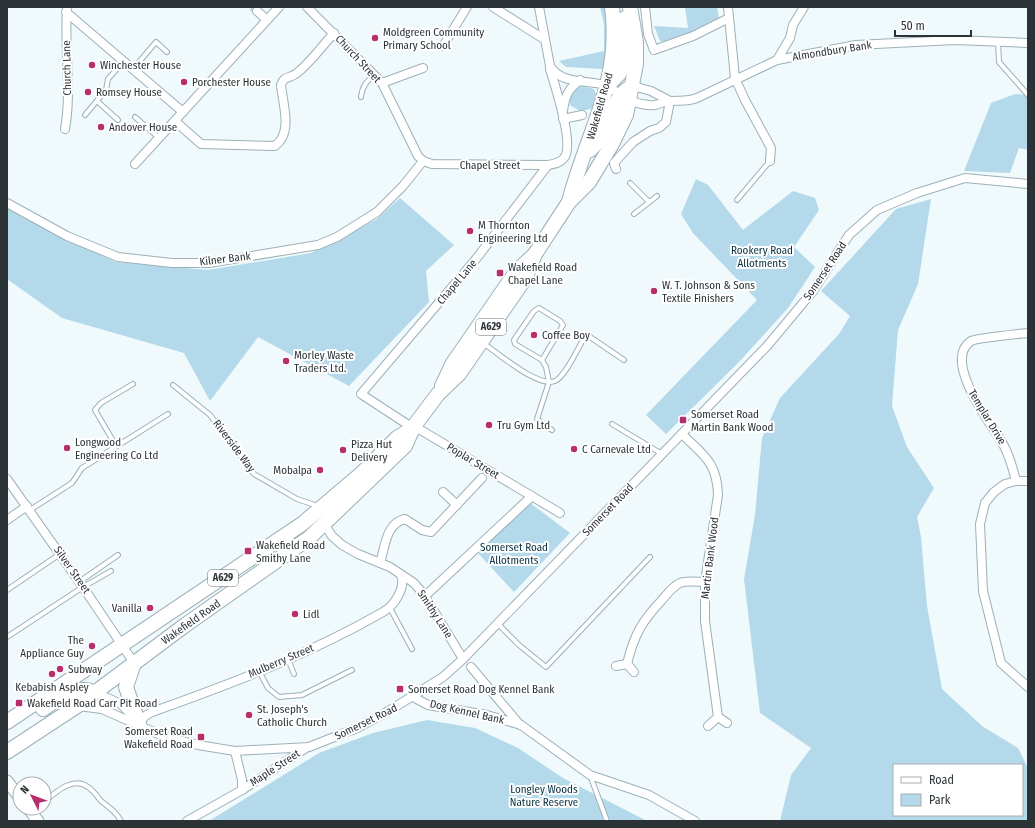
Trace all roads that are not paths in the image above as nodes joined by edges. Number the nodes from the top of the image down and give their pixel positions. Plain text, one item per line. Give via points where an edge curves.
1 (279, 7) edge
2 (307, 7) edge
3 (467, 7) edge
4 (493, 7) edge
5 (539, 7) edge
6 (612, 7) edge
7 (630, 7) edge
8 (645, 7) edge
9 (728, 7) edge
10 (804, 7) edge
11 (67, 10) edge
12 (257, 11) dead end
13 (729, 18) junction
14 (267, 20) junction
15 (334, 33) junction
16 (544, 39) junction
17 (998, 42) junction
18 (1028, 43) edge
19 (443, 46) dead end
20 (167, 52) dead end
21 (777, 60) junction
22 (124, 61) junction
23 (550, 66) junction
24 (423, 68) dead end
25 (133, 69) junction
26 (374, 75) junction
27 (735, 78) junction
28 (580, 80) junction
29 (382, 83) junction
30 (608, 86) junction
31 (633, 86) junction
32 (1028, 95) edge
33 (361, 97) dead end
34 (624, 98) junction
35 (97, 101) junction
36 (670, 101) junction
37 (183, 112) junction
38 (85, 115) dead end
39 (582, 115) dead end
40 (563, 116) junction
41 (135, 117) dead end
42 (118, 120) dead end
43 (175, 121) junction
44 (645, 123) dead end
45 (65, 129) dead end
46 (650, 131) junction
47 (159, 138) junction
48 (583, 158) junction
49 (770, 160) joint
50 (423, 161) junction
51 (135, 164) dead end
52 (548, 165) junction
53 (616, 169) dead end
54 (630, 183) dead end
55 (1028, 184) edge
56 (657, 196) dead end
57 (737, 200) dead end
58 (7, 202) edge
59 (569, 202) junction
60 (649, 202) junction
61 (634, 214) dead end
62 (535, 254) junction
63 (1028, 333) edge
64 (481, 342) junction
65 (542, 360) junction
66 (624, 360) dead end
67 (549, 382) junction
68 (133, 384) dead end
69 (173, 385) dead end
70 (361, 394) joint
71 (438, 394) junction
72 (168, 414) dead end
73 (612, 424) dead end
74 (414, 427) junction
75 (552, 430) dead end
76 (682, 434) junction
77 (116, 446) junction
78 (662, 454) junction
79 (482, 478) dead end
80 (7, 479) edge
81 (1016, 481) junction
82 (1028, 481) edge
83 (443, 492) dead end
84 (532, 496) junction
85 (457, 505) junction
86 (322, 507) junction
87 (29, 508) junction
88 (560, 513) dead end
89 (7, 520) edge
90 (324, 525) junction
91 (60, 554) junction
92 (118, 555) dead end
93 (650, 557) dead end
94 (380, 563) junction
95 (111, 571) dead end
96 (401, 575) junction
97 (705, 582) junction
98 (81, 584) junction
99 (7, 590) edge
100 (425, 596) junction
101 (390, 608) junction
102 (497, 623) junction
103 (7, 637) edge
104 (122, 644) junction
105 (412, 649) dead end
106 (288, 659) junction
107 (464, 659) junction
108 (134, 663) junction
109 (627, 664) junction
110 (616, 666) dead end
111 (471, 667) dead end
112 (352, 670) dead end
113 (258, 671) junction
114 (634, 672) dead end
115 (294, 674) dead end
116 (1028, 687) edge
117 (94, 692) junction
118 (413, 697) junction
119 (76, 706) junction
120 (718, 717) junction
121 (7, 721) edge
122 (727, 723) dead end
123 (139, 724) junction
124 (521, 725) junction
125 (708, 726) dead end
126 (309, 747) junction
127 (235, 751) junction
128 (7, 752) edge
129 (590, 775) junction
130 (242, 790) junction
131 (52, 796) edge
132 (121, 821) edge
133 (187, 821) edge
134 (607, 821) edge
135 (695, 821) edge

1 - 14 street
2 - 15 street, Church Street
3 - 19 street
4 - 16 street
5 - 16 street
6 - 30 highway, Wakefield Road / A629 via 614,25
7 - 30 highway via 625,20 624,64
7 - 31 highway, Wakefield Road / A629 via 636,57
8 - 13 street via 648,34 654,50 693,36
9 - 13 street
10 - 21 street
11 - 22 street
11 - 45 street, Church Lane via 68,104
12 - 14 street
13 - 27 street
14 - 37 street
15 - 26 street, Church Street
15 - 43 street via 297,73 282,80 285,131 280,142 274,146 201,144
16 - 23 street
17 - 18 street, Almondbury Bank
17 - 21 street, Almondbury Bank via 955,40 856,45
17 - 32 lane via 1000,62
20 - 25 lane via 156,42
21 - 27 street, Almondbury Bank
22 - 25 street
22 - 35 lane via 108,79 106,90
23 - 28 street via 558,76
23 - 40 street
24 - 29 street
25 - 37 street
26 - 29 street, Church Street
26 - 33 lane via 366,82
27 - 36 street, Almondbury Bank via 688,101
27 - 49 street via 771,148
28 - 30 street
28 - 40 street via 571,86 566,94
29 - 50 street, Church Street via 418,156
30 - 34 street
30 - 48 highway, Wakefield Road / A629
31 - 34 highway, Wakefield Road / A629
31 - 36 street via 652,91
34 - 36 street, Almondbury Bank via 654,105
34 - 48 highway via 604,133
34 - 59 highway, Wakefield Road / A629 via 626,115 612,144 588,182
35 - 38 lane
35 - 42 lane
36 - 46 street via 666,122
37 - 43 street
39 - 40 street
40 - 52 street, Chapel Street via 568,144 564,158 558,163
41 - 47 lane
43 - 47 street
44 - 46 street
46 - 53 street via 633,142 614,163
47 - 51 street
48 - 59 highway, Wakefield Road / A629
49 - 57 lane
50 - 52 street, Chapel Street via 432,164
50 - 58 street, Kilner Bank via 377,212 337,237 318,245 209,263 172,263 118,257 68,236
52 - 70 street, Chapel Lane via 476,258
54 - 60 lane
55 - 76 street, Somerset Road via 965,178 916,193 877,210 849,235 813,291 768,345
56 - 60 lane
59 - 62 highway, Wakefield Road / A629
60 - 61 lane
62 - 64 highway, Wakefield Road / A629 via 530,271
62 - 71 highway, Wakefield Road / A629 via 516,272 453,363
63 - 81 street, Templar Drive via 972,340 964,347 962,358 967,383 1005,447
64 - 67 lane via 533,378
64 - 71 highway, Wakefield Road / A629 via 459,374
65 - 65 lane via 519,348 514,340 534,311 539,308 563,325
65 - 67 lane
66 - 67 lane via 590,337 584,338 562,374 556,381
67 - 75 lane via 537,419
68 - 77 lane via 101,403 95,410
69 - 86 lane, Riverside Way via 210,415 254,474 297,499
70 - 74 street, Poplar Street
71 - 74 highway, Wakefield Road / A629
72 - 77 lane
73 - 78 lane
74 - 84 street, Poplar Street
74 - 86 highway, Wakefield Road / A629 via 397,438 362,473
74 - 90 highway, Wakefield Road / A629 via 405,446
76 - 78 street, Somerset Road
76 - 97 street, Martin Bank Wood via 714,469 718,482
77 - 87 lane via 82,468 72,483
78 - 102 street, Somerset Road
79 - 85 street
80 - 87 street, Silver Street
81 - 82 street
81 - 116 street via 1005,484 994,492 985,503 981,514 983,591 1001,663
83 - 85 street
84 - 88 street, Poplar Street
84 - 100 street
85 - 94 street via 430,532 405,519 398,521 388,535
86 - 90 street
86 - 104 highway, Wakefield Road / A629 via 265,550
87 - 89 street
87 - 91 street, Silver Street
90 - 94 street, Smithy Lane via 342,545
90 - 108 highway, Wakefield Road / A629 via 289,554
91 - 98 street, Silver Street
91 - 99 lane
92 - 98 lane
93 - 102 lane via 546,667
94 - 96 street, Smithy Lane
95 - 98 lane
96 - 100 street, Smithy Lane via 414,583
96 - 101 street via 402,584
97 - 109 street via 682,582 647,615 632,642
97 - 120 street, Martin Bank Wood via 705,622
98 - 103 lane
98 - 104 street, Silver Street
100 - 107 street, Smithy Lane
101 - 105 lane
101 - 106 street, Mulberry Street via 326,643
102 - 107 street, Somerset Road
104 - 108 street, Silver Street
104 - 121 highway, Wakefield Road / A629
106 - 113 street, Mulberry Street
106 - 115 lane
107 - 118 street, Somerset Road
108 - 117 highway, Wakefield Road / A629
108 - 123 highway via 126,687
109 - 110 street
109 - 114 street
111 - 124 street, Dog Kennel Bank
112 - 113 lane via 302,694 279,697 268,688
113 - 123 street, Mulberry Street via 152,712 144,716
117 - 119 highway, Wakefield Road / A629
117 - 121 highway via 82,689 71,691 27,720
117 - 123 street, Somerset Road via 121,704
118 - 124 street, Dog Kennel Bank via 428,704 486,715
118 - 126 street, Somerset Road via 357,728
119 - 123 street, Somerset Road via 102,709
119 - 128 highway, Wakefield Road / A629
120 - 122 street
120 - 125 street
123 - 127 street, Somerset Road via 164,737
124 - 129 street, Dog Kennel Bank
126 - 127 street, Somerset Road
126 - 130 street, Maple Street
127 - 130 street, Maple Street
129 - 134 lane
129 - 135 street, Dog Kennel Bank via 648,795
130 - 133 street, Maple Street
131 - 132 lane via 70,784 83,784 89,787

